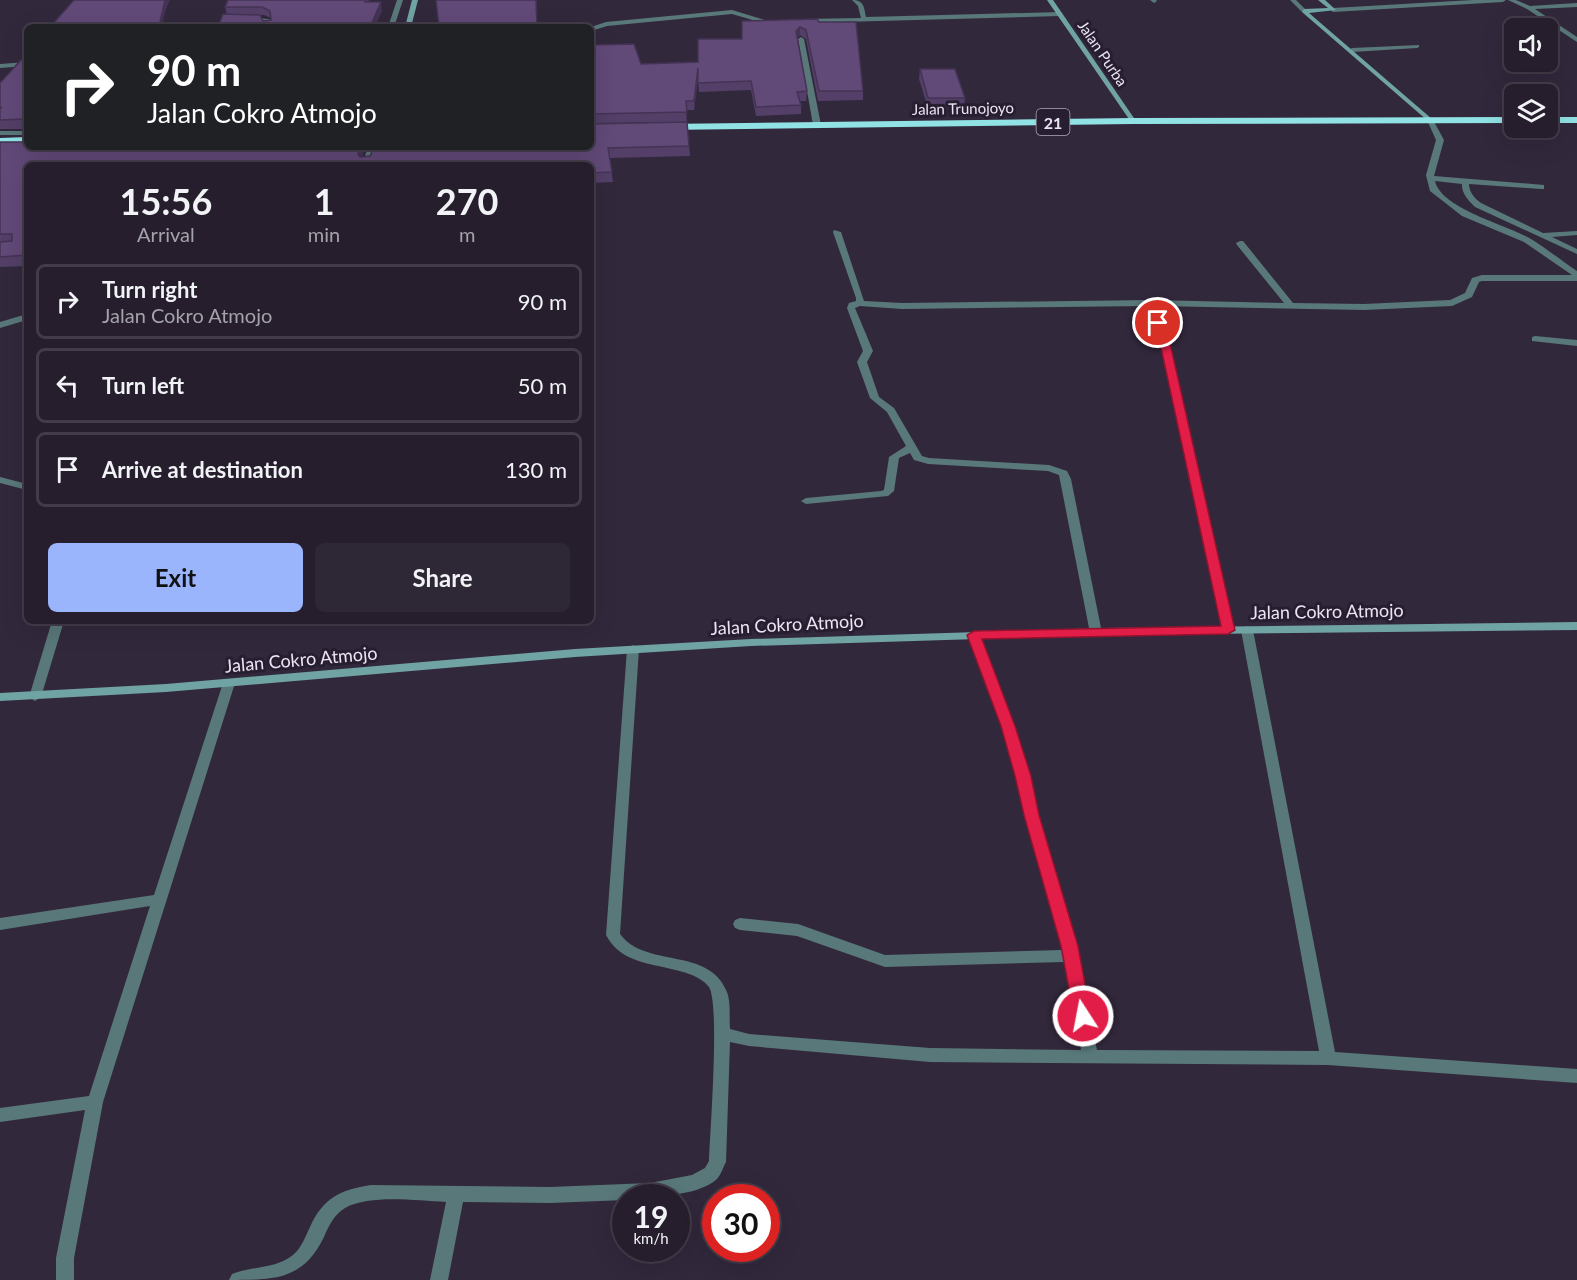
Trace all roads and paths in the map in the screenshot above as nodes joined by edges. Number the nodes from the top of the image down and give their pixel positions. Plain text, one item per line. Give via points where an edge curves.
1 (400, 0) edge
2 (415, 0) edge
3 (855, 0) edge
4 (1050, 0) edge
5 (1293, 0) edge
6 (1321, 0) edge
7 (1503, 0) edge
8 (1511, 0) edge
9 (1577, 5) edge
10 (1529, 8) junction
11 (1333, 10) junction
12 (1304, 11) junction
13 (1060, 14) junction
14 (239, 20) edge
15 (864, 20) junction
16 (781, 22) edge
17 (791, 22) edge
18 (269, 24) edge
19 (392, 24) edge
20 (409, 24) edge
21 (594, 28) edge
22 (801, 39) edge
23 (1577, 40) edge
24 (1417, 46) dead end
25 (1352, 50) junction
26 (24, 64) edge
27 (0, 66) edge
28 (1430, 120) junction
29 (1504, 120) edge
30 (1558, 120) edge
31 (1577, 120) edge
32 (1133, 121) junction
33 (818, 125) junction
34 (651, 127) edge
35 (0, 133) edge
36 (24, 133) edge
37 (24, 140) edge
38 (0, 141) edge
39 (24, 147) edge
40 (0, 148) edge
41 (1431, 176) junction
42 (1466, 182) junction
43 (1541, 187) dead end
44 (837, 232) dead end
45 (1577, 233) edge
46 (1543, 236) junction
47 (1240, 243) dead end
48 (1577, 252) edge
49 (1577, 276) edge
50 (860, 303) junction
51 (1151, 303) junction
52 (1291, 306) junction
53 (24, 318) edge
54 (0, 325) edge
55 (1535, 339) dead end
56 (1577, 343) edge
57 (911, 448) junction
58 (0, 480) edge
59 (24, 486) edge
60 (806, 501) dead end
61 (57, 624) edge
62 (1577, 626) edge
63 (1228, 630) junction
64 (1247, 630) junction
65 (1096, 633) junction
66 (974, 635) junction
67 (633, 649) junction
68 (229, 683) junction
69 (0, 697) edge
70 (35, 697) junction
71 (160, 899) junction
72 (0, 924) edge
73 (740, 924) dead end
74 (1071, 956) junction
75 (722, 1034) junction
76 (1090, 1056) junction
77 (1328, 1058) junction
78 (1577, 1076) edge
79 (95, 1102) junction
80 (0, 1115) edge
81 (456, 1194) junction
82 (65, 1280) edge
83 (238, 1280) edge
84 (439, 1280) edge

1 - 19 street
2 - 20 street
3 - 15 street via 861,5
4 - 13 street, Jalan Purba
5 - 12 street
6 - 11 street
7 - 11 street
8 - 10 street
9 - 10 street
10 - 23 street
11 - 12 street
12 - 25 street
13 - 15 street
13 - 32 street, Jalan Purba
14 - 18 street via 267,20
15 - 17 street
16 - 21 street via 756,21 745,13 732,12
22 - 33 street
24 - 25 street
25 - 28 street
26 - 27 street
28 - 29 highway, Jalan Trunojoyo / 21
28 - 32 highway, Jalan Trunojoyo / 21
28 - 41 street via 1440,140
30 - 31 highway
32 - 33 highway, Jalan Trunojoyo / 21
33 - 34 highway, Jalan Trunojoyo / 21
35 - 36 street
37 - 38 highway
39 - 40 street
41 - 42 street
41 - 49 street via 1432,189 1466,214 1527,240
42 - 43 street
42 - 46 street via 1471,199 1478,205
44 - 50 street
45 - 46 street
46 - 48 street
47 - 52 street
49 - 52 street via 1477,279 1469,295 1452,303
50 - 51 street
50 - 57 street via 851,308 868,351 862,362 875,398 891,410
51 - 52 street
51 - 63 street via 1165,343
53 - 54 street
55 - 56 street
57 - 60 street via 894,457 889,491 884,494
57 - 65 street via 918,458 928,462 1049,468 1063,473
58 - 59 street
61 - 70 street
62 - 64 street, Jalan Cokro Atmojo
63 - 64 street, Jalan Cokro Atmojo
63 - 65 street, Jalan Cokro Atmojo
64 - 77 street
65 - 66 street, Jalan Cokro Atmojo
66 - 67 street, Jalan Cokro Atmojo
66 - 74 street via 1008,726
67 - 68 street, Jalan Cokro Atmojo
67 - 75 street via 613,935 624,948 700,971 712,981 719,992
68 - 70 street, Jalan Cokro Atmojo
68 - 71 street
69 - 70 street, Jalan Cokro Atmojo
71 - 72 street
71 - 79 street
73 - 74 street via 798,930 885,961
74 - 76 street
75 - 76 street via 749,1040 930,1055
75 - 81 street via 717,1162 711,1173 695,1182 651,1191 550,1196
76 - 77 street
77 - 78 street
79 - 80 street
79 - 82 street via 65,1258
81 - 83 street via 353,1196 328,1211 300,1261 277,1272
81 - 84 street

